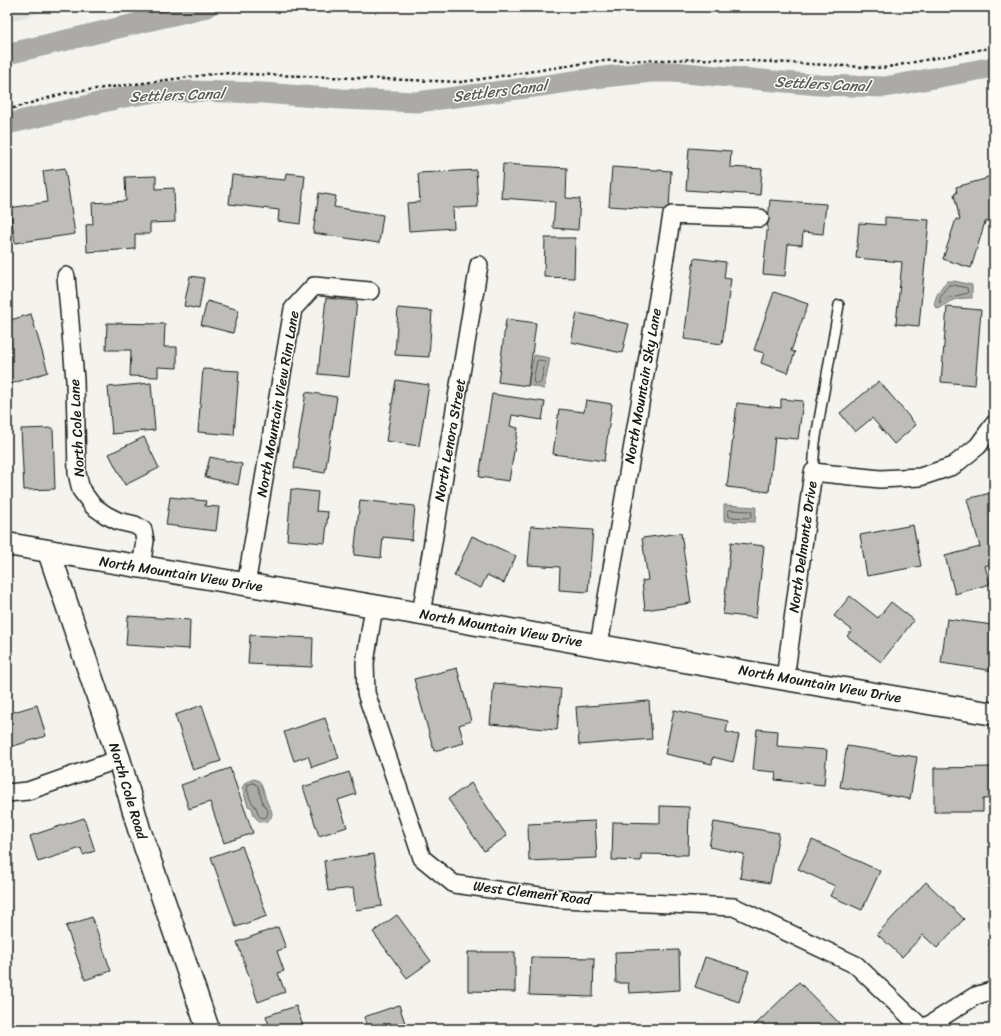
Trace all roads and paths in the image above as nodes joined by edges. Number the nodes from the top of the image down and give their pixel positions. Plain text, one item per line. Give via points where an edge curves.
1 (994, 47) edge
2 (7, 110) edge
3 (760, 218) dead end
4 (479, 265) dead end
5 (66, 276) dead end
6 (370, 291) dead end
7 (839, 305) dead end
8 (994, 424) edge
9 (813, 472) junction
10 (7, 544) edge
11 (49, 552) junction
12 (141, 567) junction
13 (246, 585) junction
14 (374, 607) junction
15 (421, 614) junction
16 (599, 645) junction
17 (785, 679) junction
18 (994, 714) edge
19 (119, 759) junction
20 (7, 793) edge
21 (994, 990) edge
22 (208, 1029) edge
23 (922, 1029) edge

1 - 2 path via 883,68 717,59 599,61 462,82 221,73 65,93
3 - 16 street, North Mountain Sky Lane via 672,214
4 - 15 street, North Lenora Street
5 - 12 street, North Cole Lane via 75,380 77,473 80,490 92,506 106,515 143,530 145,541
6 - 13 street, North Mountain View Rim Lane via 314,286 293,309
7 - 9 lane via 815,443
8 - 9 street, North Delmonte Drive via 978,446 953,466 920,478 880,479
9 - 17 street, North Delmonte Drive
10 - 11 street, North Mountain View Drive
11 - 12 street, North Mountain View Drive
11 - 19 street, North Cole Road
12 - 13 street, North Mountain View Drive
13 - 14 street, North Mountain View Drive
14 - 15 street, North Mountain View Drive
14 - 23 street, West Clement Road via 365,663 366,693 422,858 454,884 562,899 734,907 856,965
15 - 16 street, North Mountain View Drive
16 - 17 street, North Mountain View Drive
17 - 18 street, North Mountain View Drive
19 - 20 street via 28,791
19 - 22 street, North Cole Road via 139,829
21 - 23 street via 975,996

